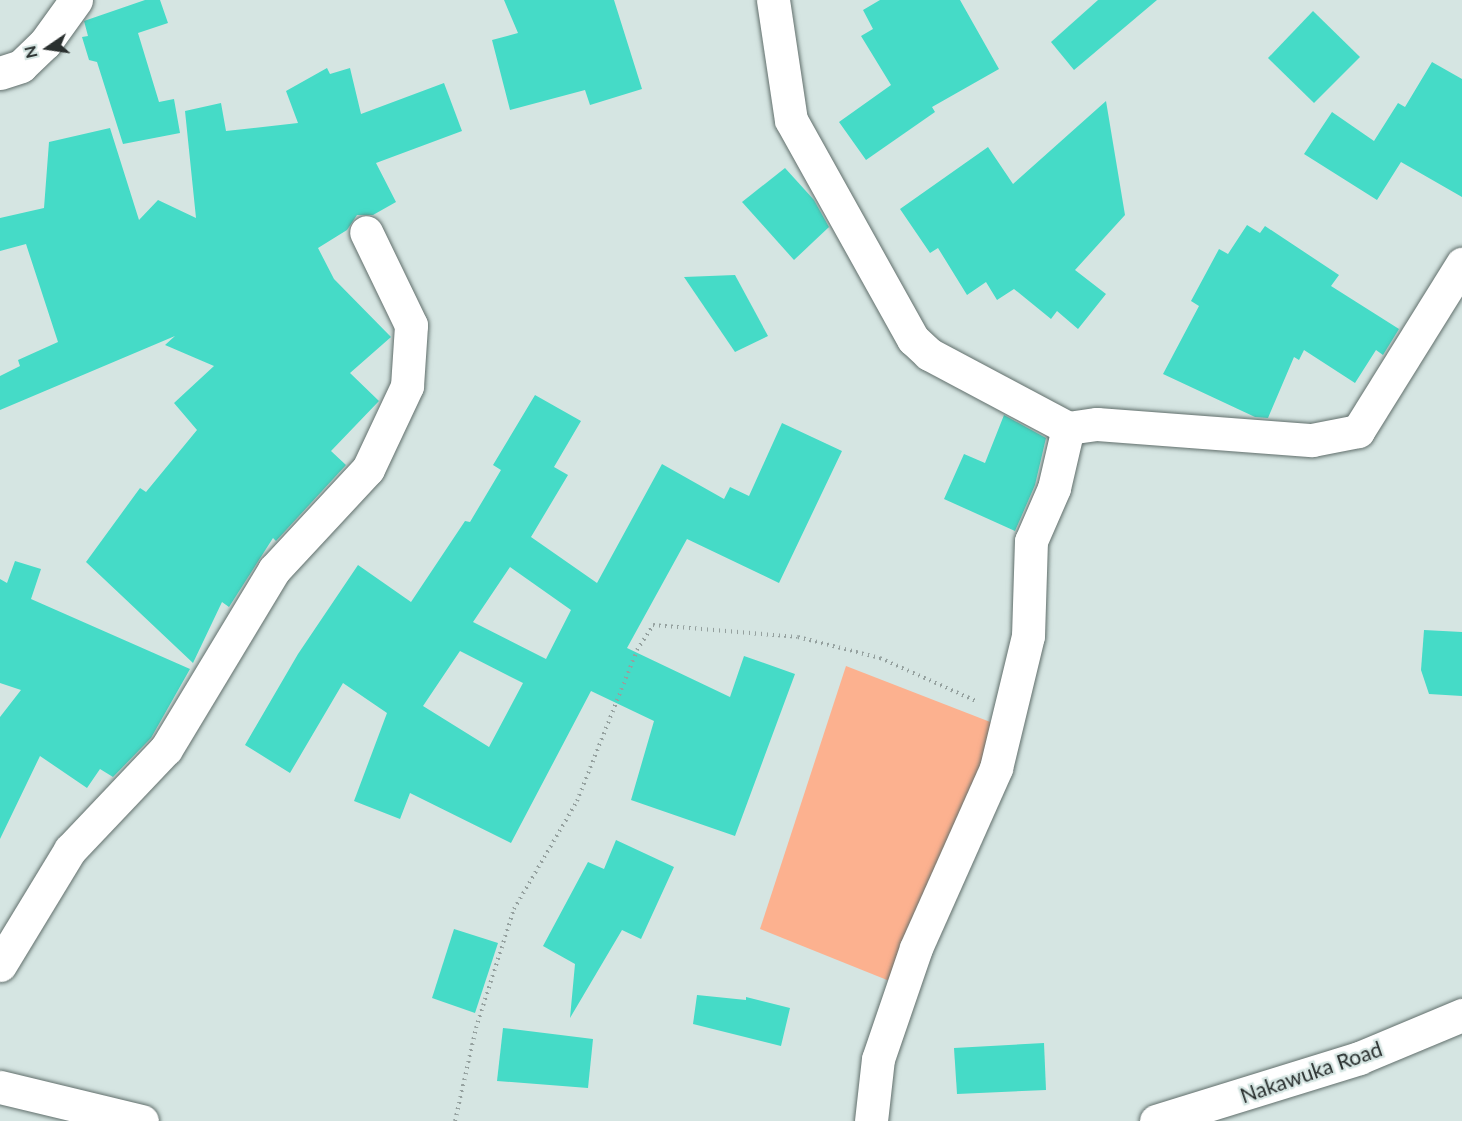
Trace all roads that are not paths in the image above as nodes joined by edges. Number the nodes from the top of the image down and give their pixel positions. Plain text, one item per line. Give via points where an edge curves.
1 (76, 0) edge
2 (773, 0) edge
3 (0, 73) edge
4 (366, 232) dead end
5 (1462, 264) edge
6 (1068, 428) junction
7 (0, 965) edge
8 (1462, 1015) edge
9 (0, 1087) edge
10 (142, 1121) edge
11 (871, 1121) edge
12 (1156, 1121) edge

1 - 3 street via 37,51 21,66
2 - 6 street via 791,120 913,339 928,354
4 - 7 street via 411,325 407,386 368,469 274,570 166,749 70,850
5 - 6 street via 1358,431 1312,440 1097,424
6 - 11 street via 1054,489 1031,541 1028,636 996,768 905,981 878,1059
8 - 12 street, Nakawuka Road via 1359,1059
9 - 10 street

